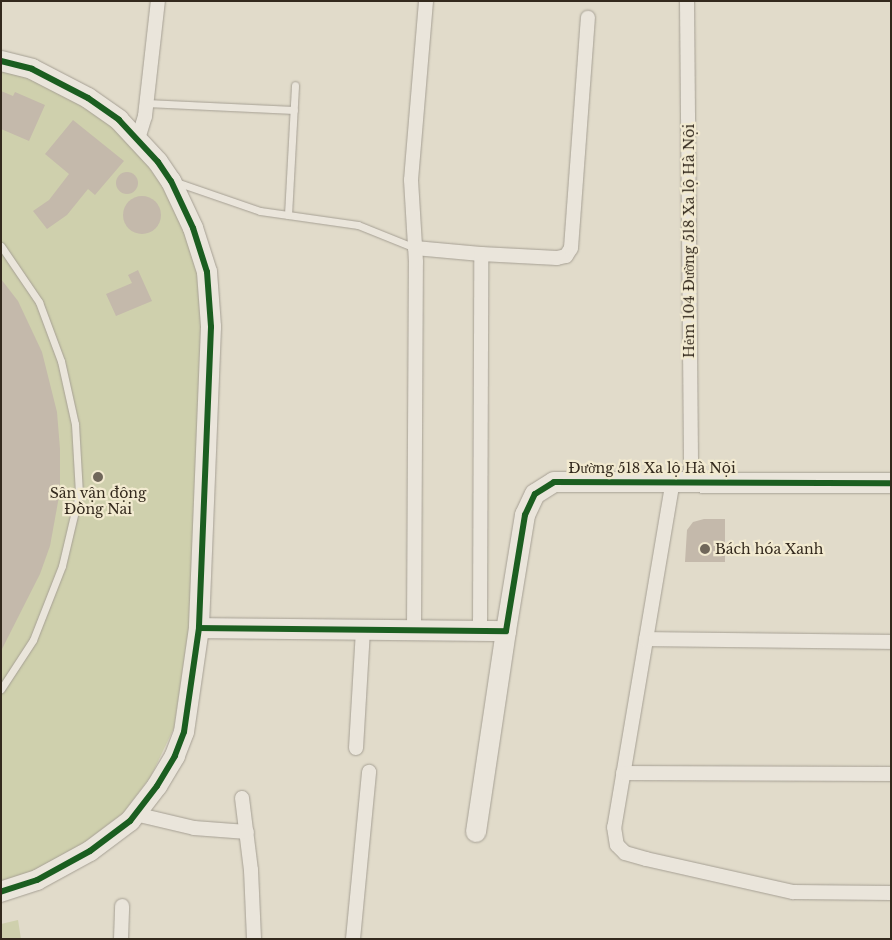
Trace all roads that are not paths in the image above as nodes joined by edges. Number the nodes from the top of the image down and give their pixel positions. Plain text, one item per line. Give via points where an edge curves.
1 (158, 1) edge
2 (426, 1) edge
3 (687, 1) edge
4 (588, 18) dead end
5 (1, 61) edge
6 (295, 85) dead end
7 (146, 103) junction
8 (294, 110) junction
9 (138, 140) junction
10 (171, 181) junction
11 (288, 215) junction
12 (1, 246) edge
13 (415, 248) junction
14 (481, 254) junction
15 (682, 480) junction
16 (891, 483) edge
17 (200, 628) junction
18 (363, 629) junction
19 (414, 629) junction
20 (480, 630) junction
21 (506, 631) junction
22 (646, 638) junction
23 (891, 642) edge
24 (1, 689) edge
25 (356, 748) dead end
26 (369, 772) dead end
27 (623, 773) junction
28 (891, 774) edge
29 (242, 798) dead end
30 (135, 814) junction
31 (248, 832) junction
32 (476, 832) dead end
33 (1, 892) edge
34 (891, 893) edge
35 (122, 906) dead end
36 (121, 939) edge
37 (254, 939) edge
38 (353, 939) edge

1 - 7 street
2 - 13 street via 411,180
3 - 15 street, Hẻm 104 Đường 518 Xa lộ Hà Nội
4 - 14 street via 571,248 566,256 557,258
5 - 9 street via 32,69 88,98 119,120
6 - 8 lane
7 - 8 lane
7 - 9 street
8 - 11 lane
9 - 10 street
10 - 11 lane via 260,211
10 - 17 street via 193,228 207,272 211,327
11 - 13 lane via 358,226
12 - 24 lane via 39,302 61,361 75,424 79,494 58,576 33,640
13 - 14 street
13 - 19 street
14 - 20 street
15 - 16 street, Đường 518 Xa lộ Hà Nội
15 - 21 street, Đường 518 Xa lộ Hà Nội via 566,480 545,485 535,494 525,515
15 - 22 street, Hẻm 104 Đường 518 Xa lộ Hà Nội
17 - 18 street
17 - 30 street via 184,732 175,756
18 - 19 street
18 - 25 street
19 - 20 street
20 - 21 street
21 - 32 street, Đường 518 Xa lộ Hà Nội
22 - 23 street
22 - 27 street, Hẻm 104 Đường 518 Xa lộ Hà Nội
26 - 38 street
27 - 28 street
27 - 34 street, Hẻm 104 Đường 518 Xa lộ Hà Nội via 614,834 617,845 625,853 712,876 793,892
29 - 31 street
30 - 31 street via 194,828
30 - 33 street via 90,851 37,880
31 - 37 street
35 - 36 street

